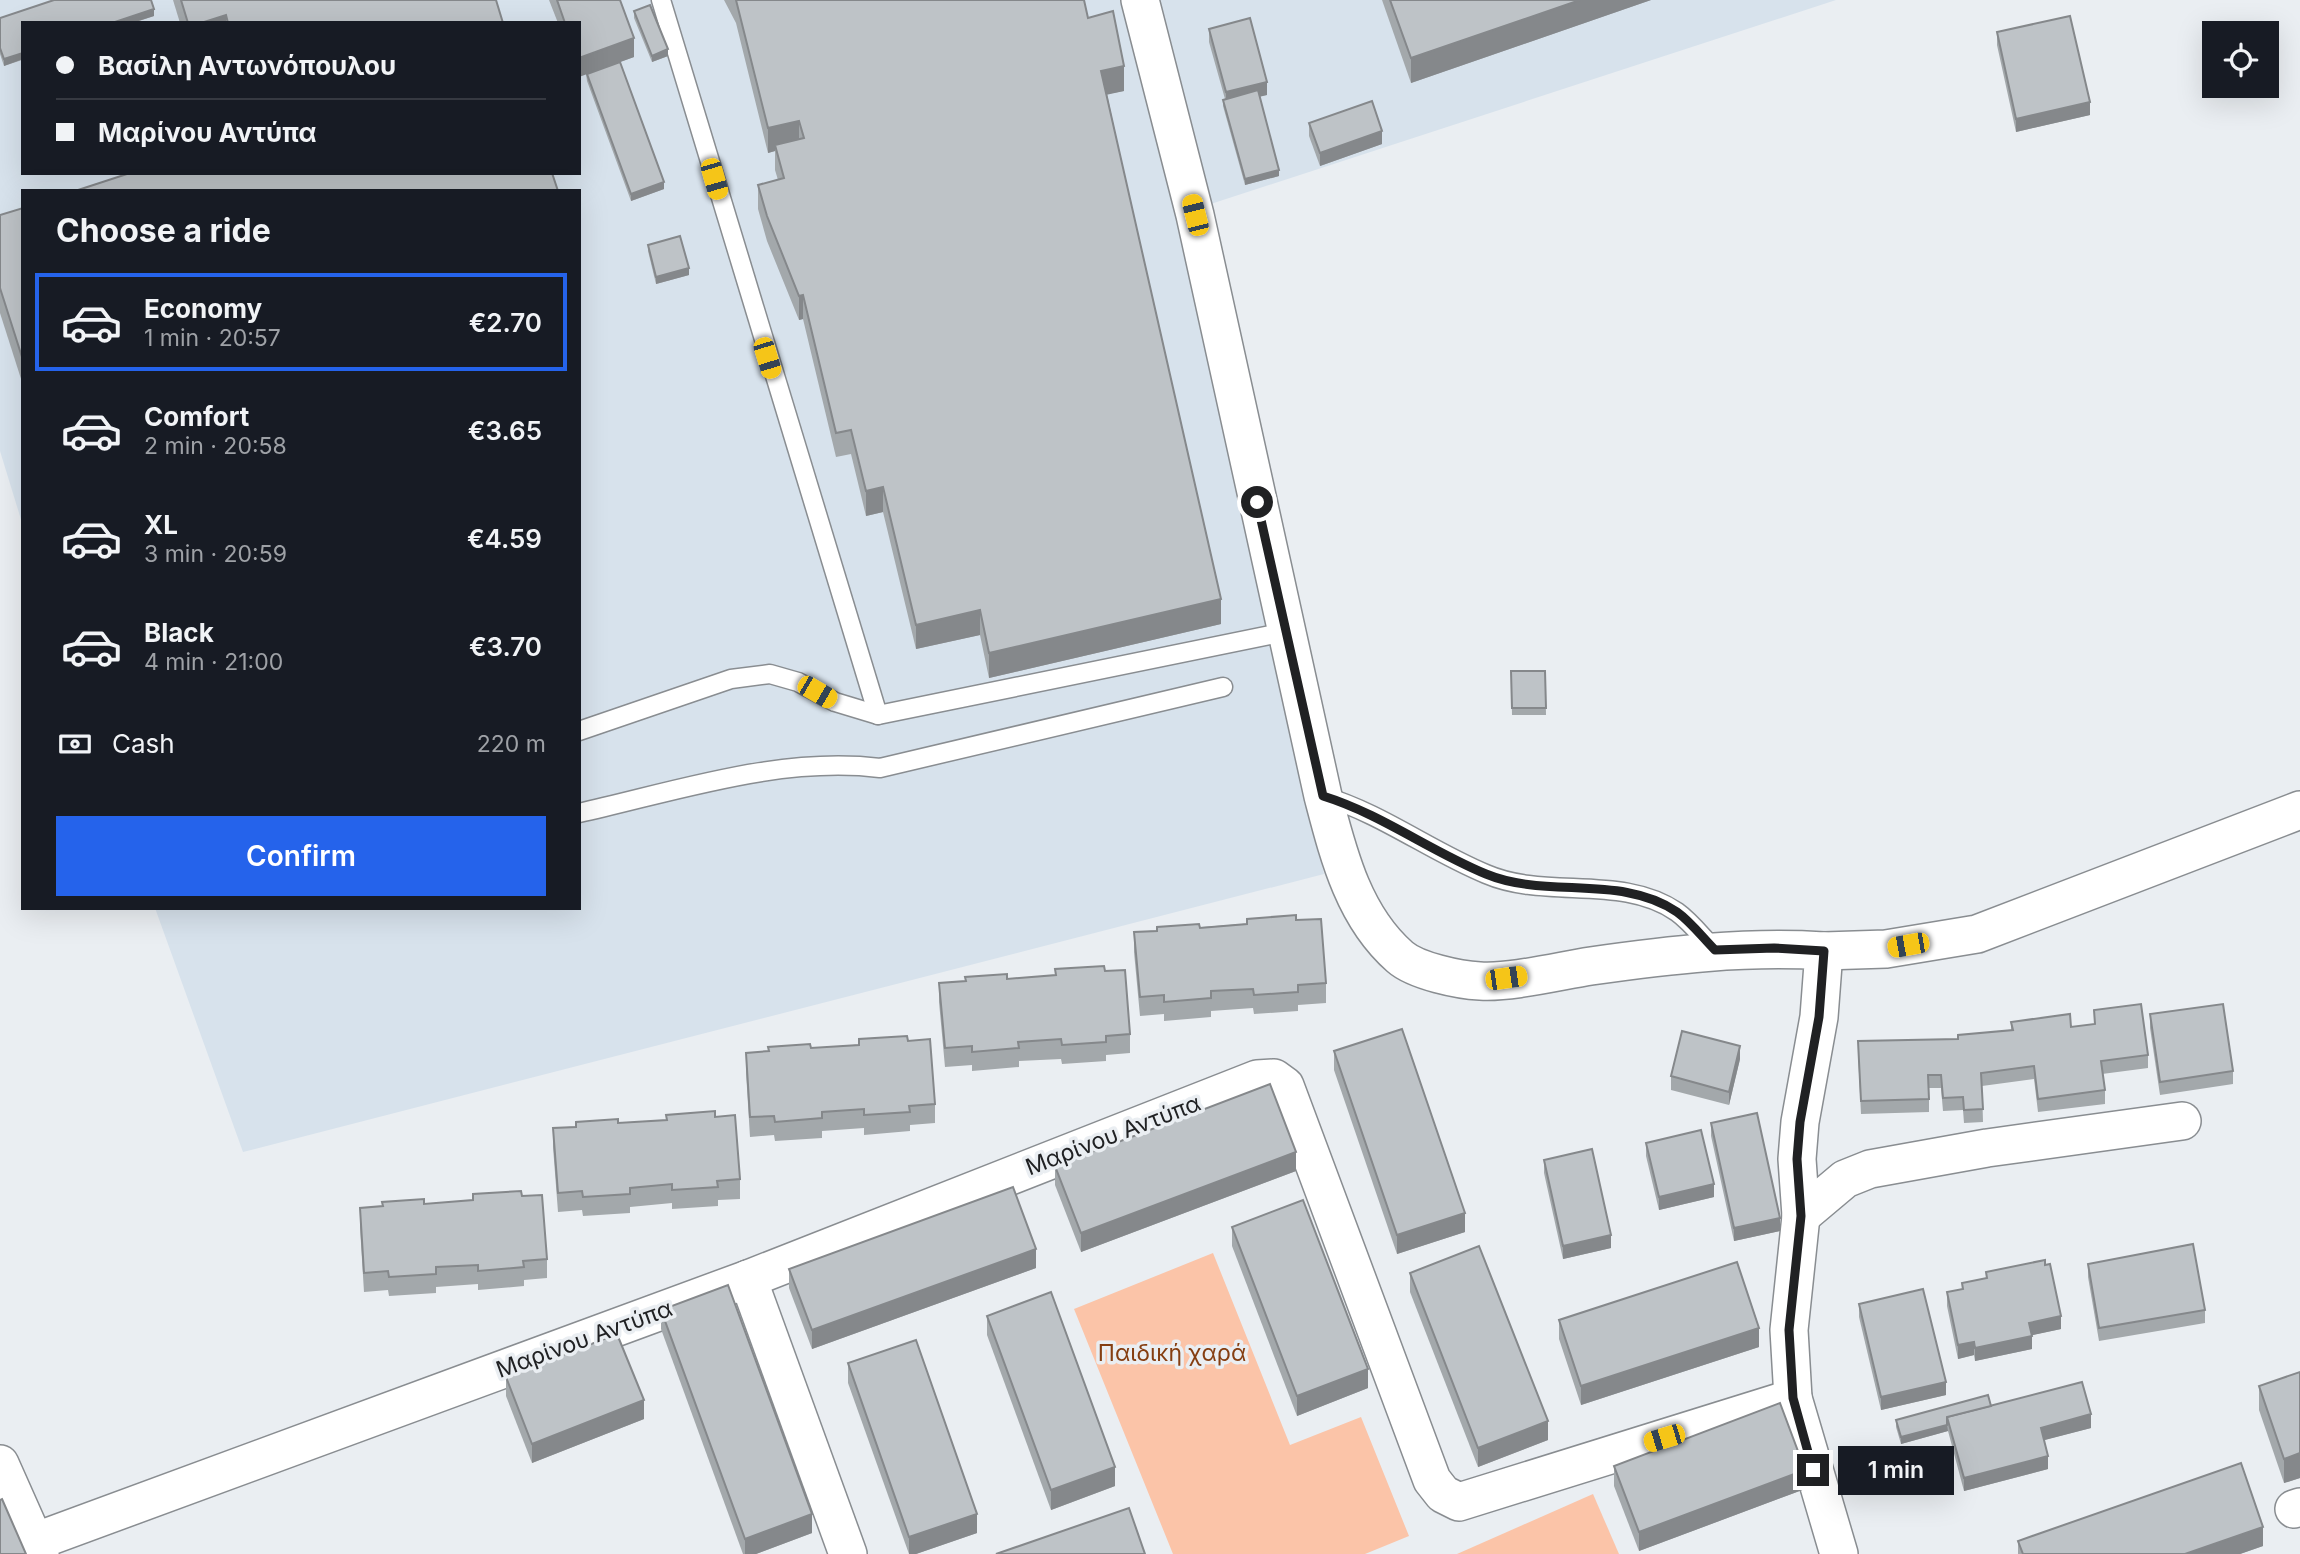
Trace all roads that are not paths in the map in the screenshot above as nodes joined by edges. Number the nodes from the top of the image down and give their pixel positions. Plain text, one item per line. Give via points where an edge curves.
1 (661, 0) edge
2 (1140, 0) edge
3 (1285, 632) junction
4 (1223, 687) dead end
5 (878, 715) junction
6 (581, 730) edge
7 (1323, 796) junction
8 (2300, 810) edge
9 (581, 813) edge
10 (1715, 950) junction
11 (1824, 951) junction
12 (2182, 1121) dead end
13 (1801, 1216) junction
14 (748, 1279) junction
15 (1793, 1398) junction
16 (4, 1484) edge
17 (37, 1548) edge
18 (848, 1554) edge
19 (1839, 1554) edge

1 - 5 lane
2 - 3 street via 1195,215
3 - 5 lane
3 - 7 street
4 - 9 lane via 880,768 844,764 778,769
5 - 6 lane via 771,674 731,680
7 - 10 lane via 1385,822 1486,875 1520,884 1625,893 1657,902 1678,912
7 - 10 street via 1340,860 1373,925 1401,958 1439,975 1482,982
8 - 11 street via 1977,934 1886,949
10 - 11 street
11 - 13 street via 1819,1017 1800,1122
12 - 13 street via 1870,1169 1845,1179
13 - 15 street via 1789,1330
14 - 15 street, Μαρίνου Αντύπα via 1257,1079 1274,1077 1285,1086 1432,1480 1443,1494 1460,1502
14 - 17 street, Μαρίνου Αντύπα
14 - 18 street
15 - 19 street
16 - 17 street

